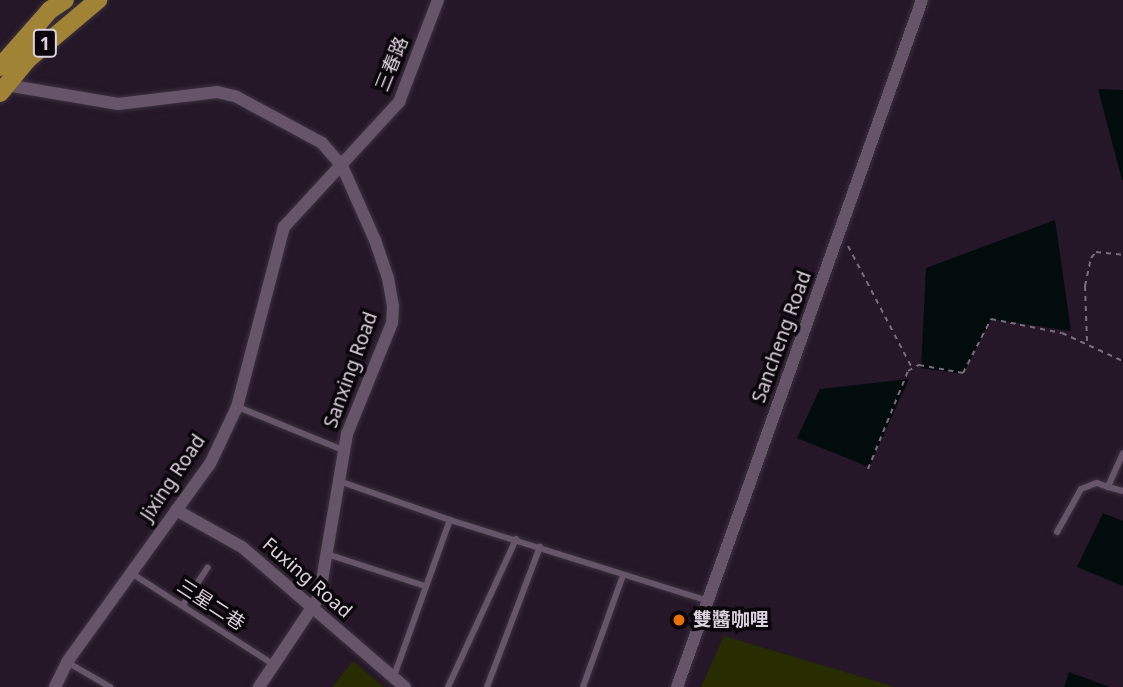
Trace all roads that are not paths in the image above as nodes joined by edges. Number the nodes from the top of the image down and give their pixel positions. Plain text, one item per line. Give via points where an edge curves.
1 (65, 0) edge
2 (98, 0) edge
3 (438, 0) edge
4 (922, 0) edge
5 (0, 66) edge
6 (3, 89) edge
7 (342, 166) junction
8 (237, 407) junction
9 (343, 450) junction
10 (1123, 453) edge
11 (337, 481) junction
12 (1108, 487) junction
13 (1123, 491) edge
14 (176, 510) junction
15 (450, 520) junction
16 (1057, 532) dead end
17 (516, 539) junction
18 (540, 547) junction
19 (326, 554) junction
20 (208, 567) dead end
21 (130, 572) junction
22 (623, 575) junction
23 (425, 586) junction
24 (708, 601) junction
25 (183, 604) junction
26 (313, 606) junction
27 (67, 662) junction
28 (273, 664) junction
29 (394, 676) junction
30 (55, 687) edge
31 (110, 687) edge
32 (259, 687) edge
33 (405, 687) edge
34 (447, 687) edge
35 (487, 687) edge
36 (583, 687) edge
37 (677, 687) edge

1 - 5 main road, 1 via 50,10
2 - 6 main road, 1 via 28,59
3 - 7 street, 三春路 via 399,102
4 - 24 street, Sancheng Road
6 - 7 street, Sanxing Road via 118,104 227,93 322,143
7 - 8 street, Jixing Road via 284,227
7 - 9 street, Sanxing Road via 375,240 393,306 389,333
8 - 9 lane
8 - 14 street, Jixing Road via 210,464
9 - 11 street, Sanxing Road
10 - 12 lane
11 - 15 lane
11 - 19 street, Sanxing Road
12 - 13 lane
12 - 16 lane via 1097,483 1081,489
14 - 21 street, Jixing Road
14 - 26 street, Fuxing Road via 242,547
15 - 17 lane
15 - 23 lane
17 - 18 lane
17 - 34 lane
18 - 22 lane
18 - 35 lane
19 - 23 lane
19 - 26 street, Sanxing Road via 319,597
20 - 25 lane
21 - 25 lane, 三星二巷
21 - 27 street, Jixing Road
22 - 24 lane
22 - 36 lane
23 - 29 lane
24 - 37 street, Sancheng Road
25 - 28 lane, 三星二巷
26 - 28 street, Sanxing Road
26 - 29 street, Fuxing Road
27 - 30 street, Jixing Road
27 - 31 lane
28 - 32 street, Sanxing Road
29 - 33 street, Fuxing Road

